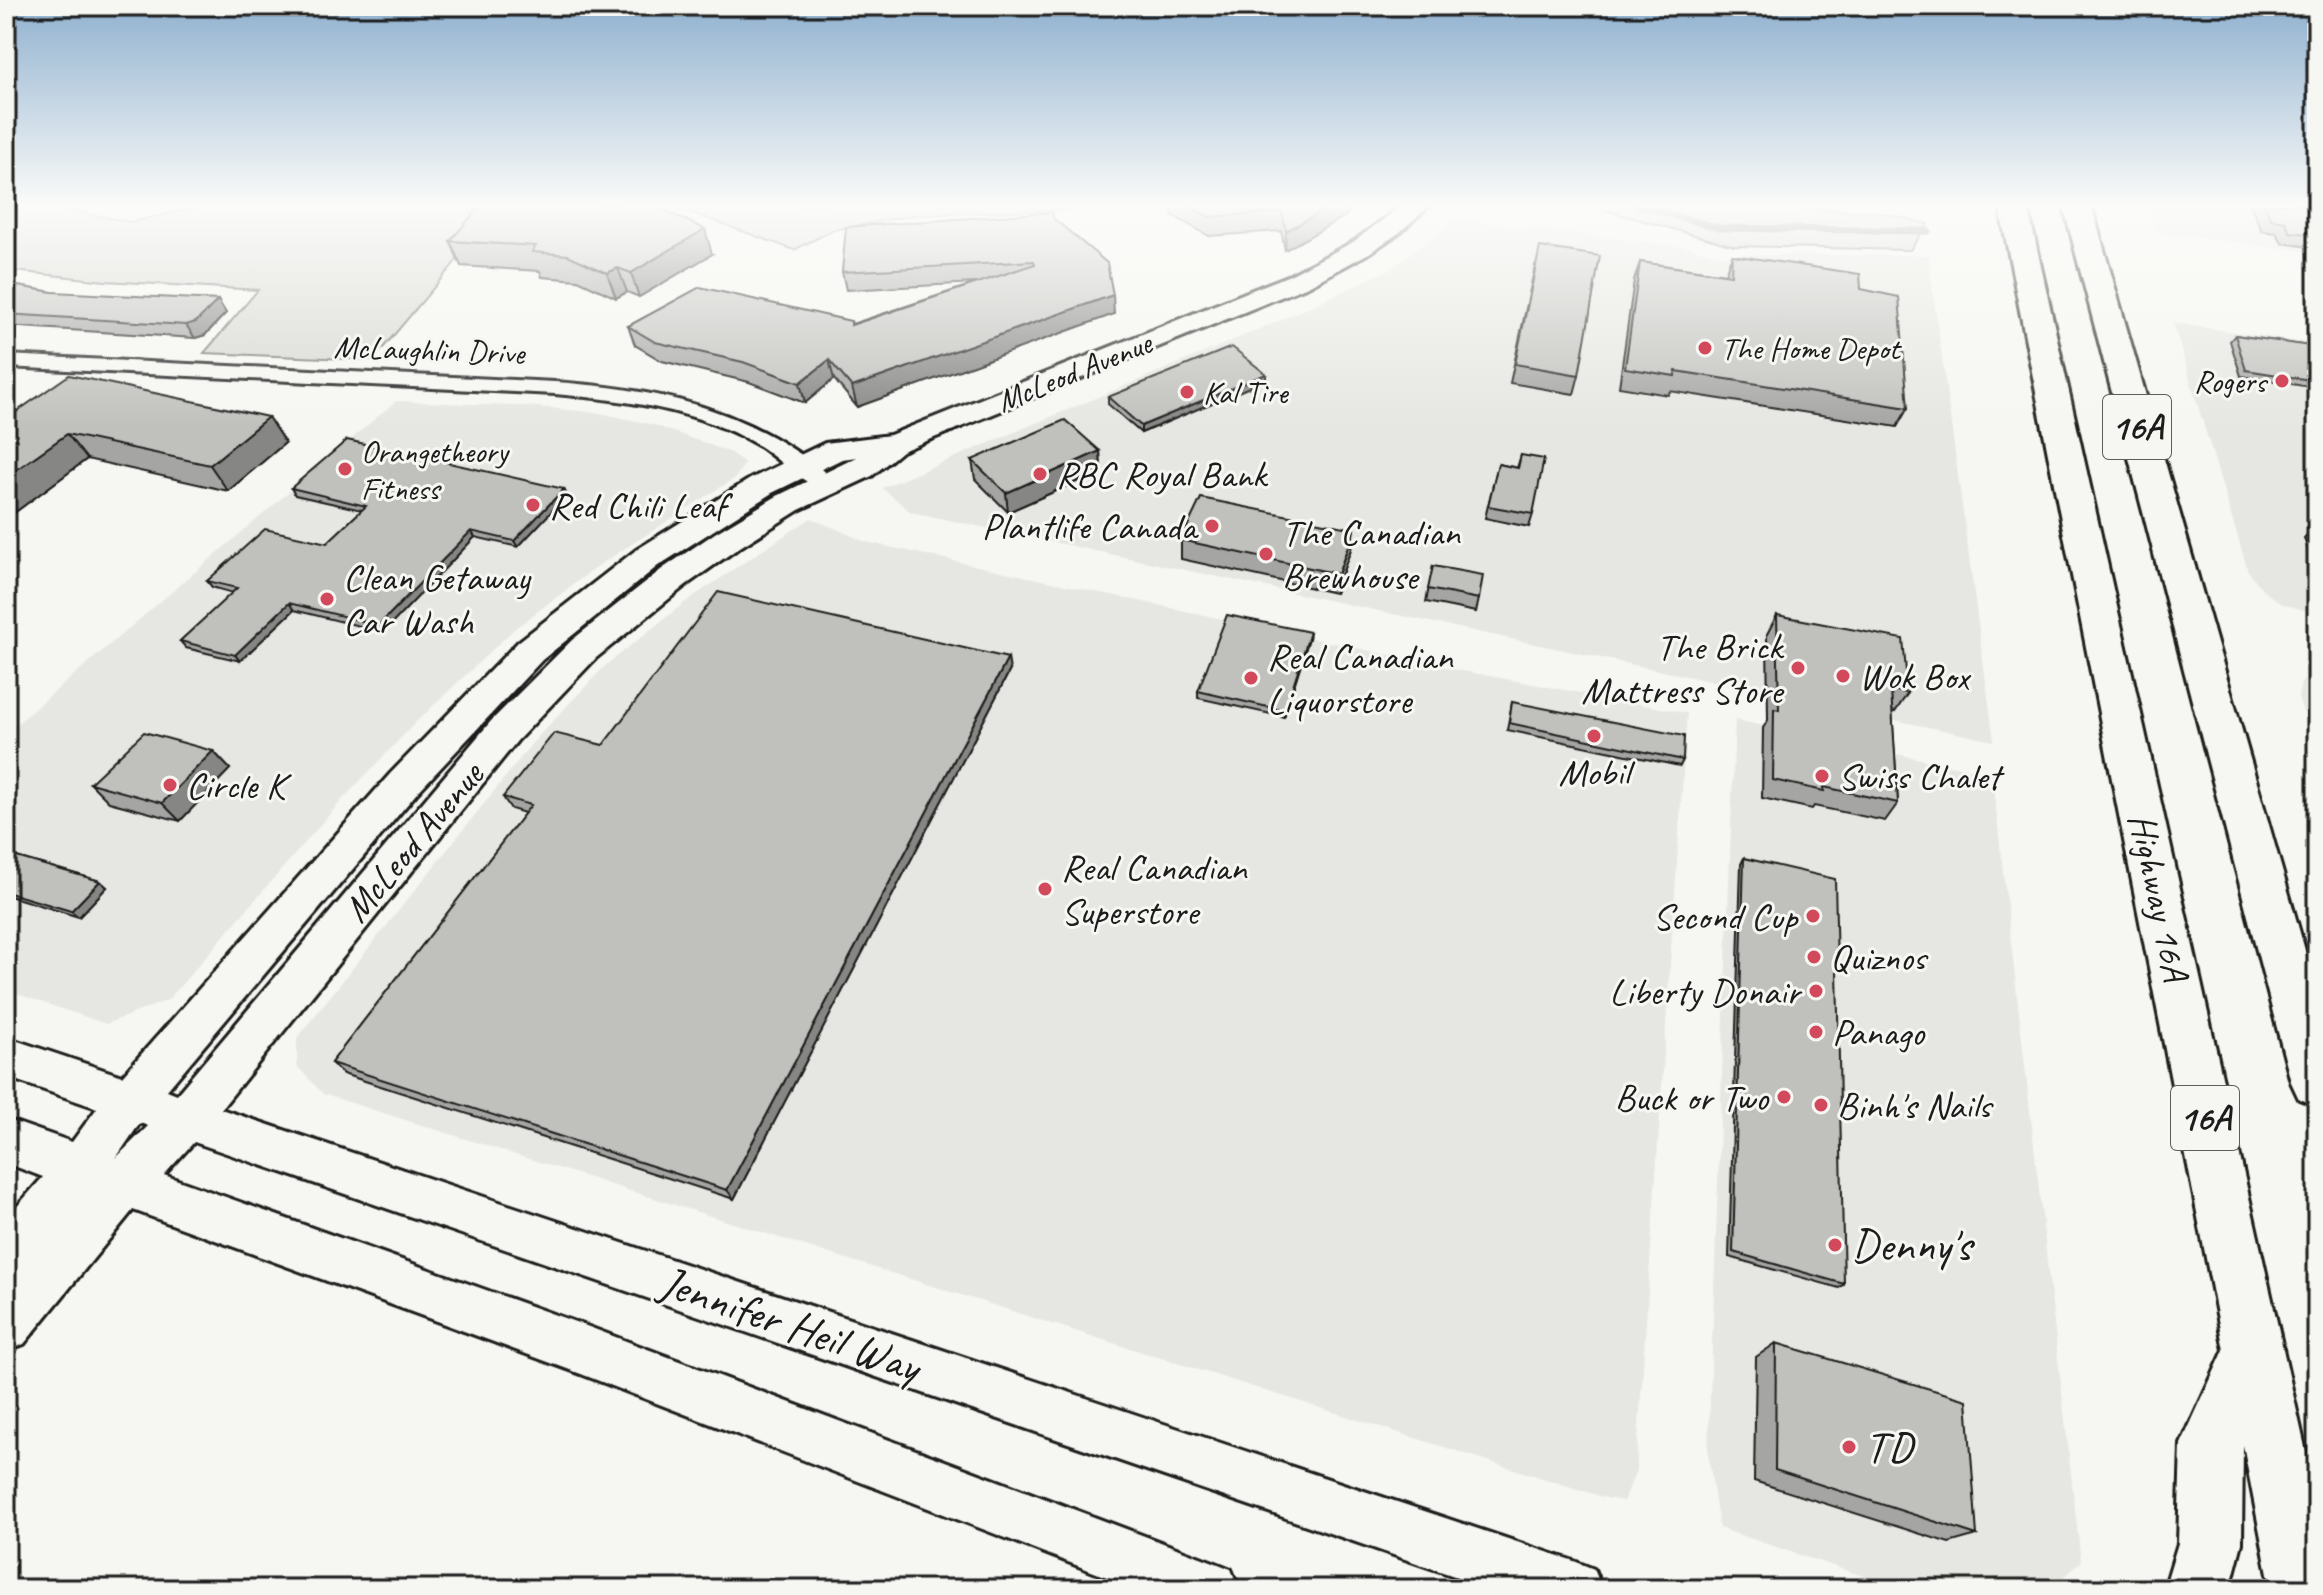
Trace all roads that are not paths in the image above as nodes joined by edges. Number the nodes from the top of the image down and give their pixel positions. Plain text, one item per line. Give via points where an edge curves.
1 (1301, 278) edge
2 (2029, 278) edge
3 (2097, 278) edge
4 (6, 361) edge
5 (814, 475) junction
6 (6, 1057) edge
7 (2317, 1082) edge
8 (130, 1100) junction
9 (185, 1119) junction
10 (6, 1141) edge
11 (103, 1176) junction
12 (6, 1256) edge
13 (6, 1326) edge
14 (2254, 1353) junction
15 (1211, 1589) edge
16 (1574, 1589) edge
17 (2197, 1589) edge
18 (2304, 1589) edge

1 - 5 street, McLeod Avenue via 895,444 861,469
2 - 14 main road, Highway 16A / 16A
3 - 7 main road, 16A
4 - 5 street, McLaughlin Drive via 628,394 716,416 767,439
5 - 8 street, McLeod Avenue via 761,486 647,558 530,651 412,773
5 - 9 street, McLeod Avenue via 788,503 674,577 584,649 504,731
6 - 8 street, Jennifer Heil Way
8 - 9 street, Jennifer Heil Way
8 - 11 street, McLeod Avenue
9 - 11 street, McLeod Avenue
9 - 16 street, Jennifer Heil Way
10 - 11 street
11 - 12 street, McLeod Avenue
11 - 13 street, McLeod Avenue
11 - 15 street via 581,1349
14 - 17 main road via 2212,1444 2210,1543
14 - 18 main road, Highway 16A / 16A

